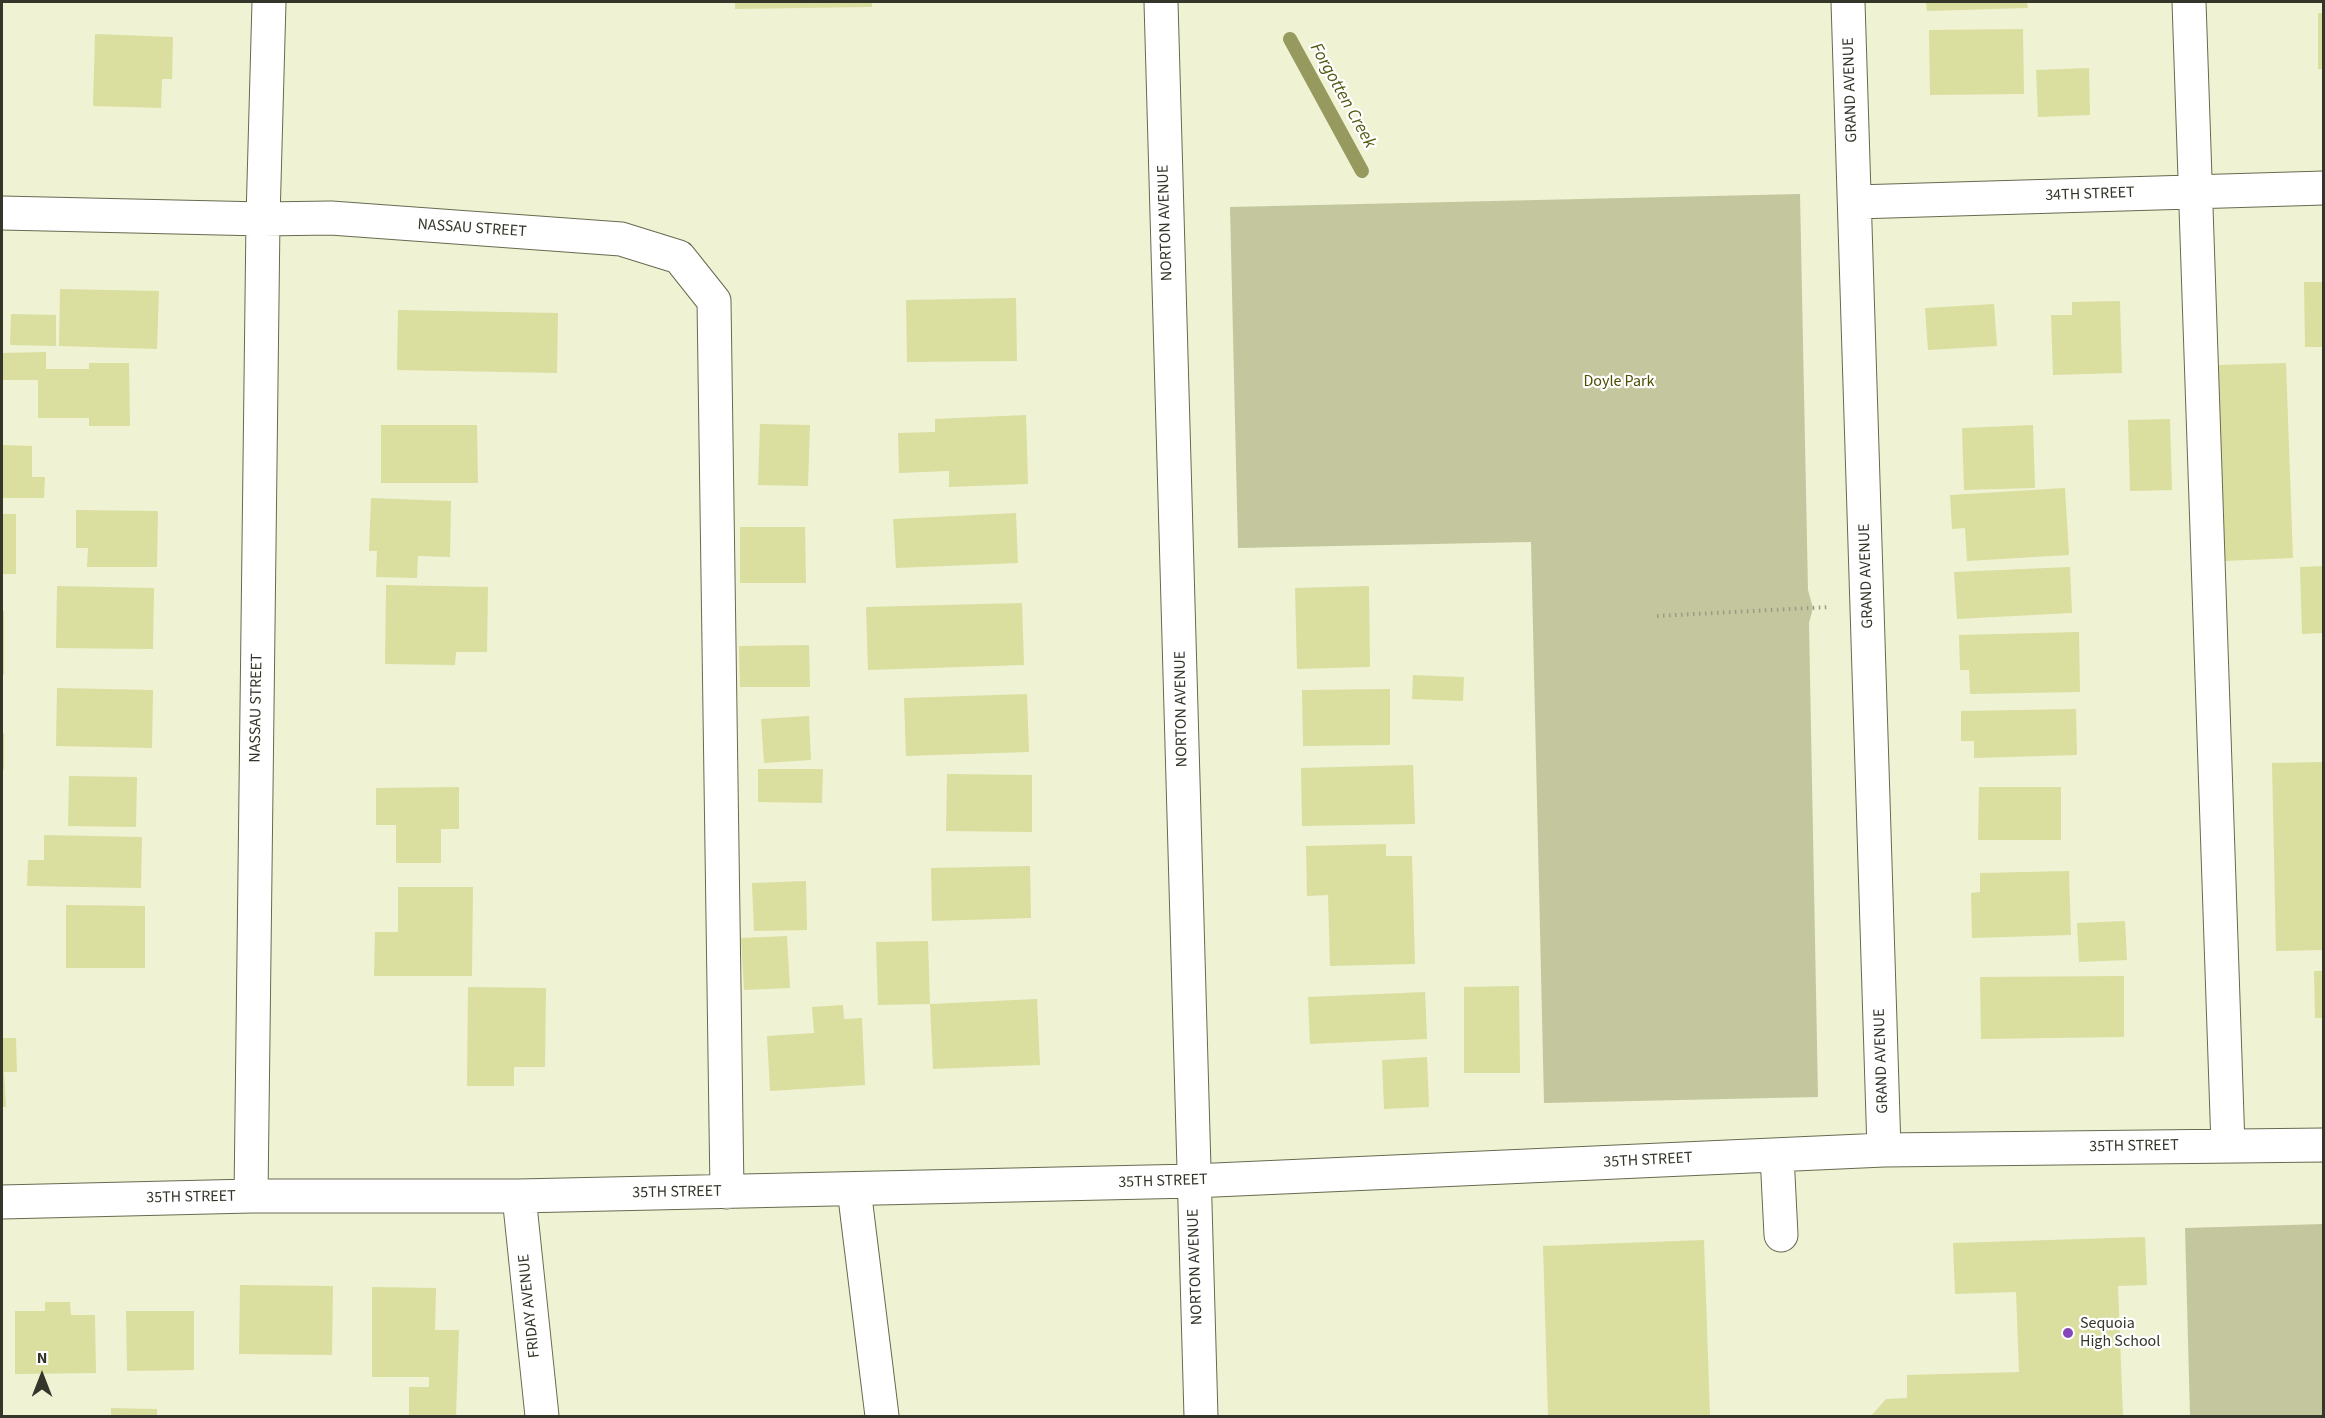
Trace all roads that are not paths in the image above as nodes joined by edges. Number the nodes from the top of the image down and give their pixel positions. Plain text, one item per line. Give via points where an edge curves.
1 (269, 2) edge
2 (1161, 2) edge
3 (1848, 2) edge
4 (2189, 2) edge
5 (2324, 188) edge
6 (2196, 192) junction
7 (1856, 202) junction
8 (2, 213) edge
9 (263, 219) junction
10 (2324, 1145) edge
11 (2228, 1146) junction
12 (1884, 1150) junction
13 (1777, 1155) junction
14 (1193, 1181) junction
15 (854, 1189) junction
16 (727, 1192) junction
17 (251, 1196) junction
18 (519, 1196) junction
19 (2, 1202) edge
20 (1781, 1235) dead end
21 (542, 1416) edge
22 (882, 1416) edge
23 (1201, 1416) edge

1 - 9 street, NASSAU STREET
2 - 14 street, NORTON AVENUE
3 - 7 street, GRAND AVENUE
4 - 6 street
5 - 6 street, 34TH STREET
6 - 7 street, 34TH STREET
6 - 11 street
7 - 12 street, GRAND AVENUE
8 - 9 street, NASSAU STREET
9 - 16 street, NASSAU STREET via 331,218 621,239 679,257 714,301
9 - 17 street, NASSAU STREET
10 - 11 street, 35TH STREET
11 - 12 street, 35TH STREET
12 - 13 street, 35TH STREET
13 - 14 street, 35TH STREET
13 - 20 street
14 - 15 street, 35TH STREET
14 - 23 street, NORTON AVENUE
15 - 16 street, 35TH STREET
15 - 22 street
16 - 18 street, 35TH STREET
17 - 18 street, 35TH STREET
17 - 19 street, 35TH STREET
18 - 21 street, FRIDAY AVENUE

